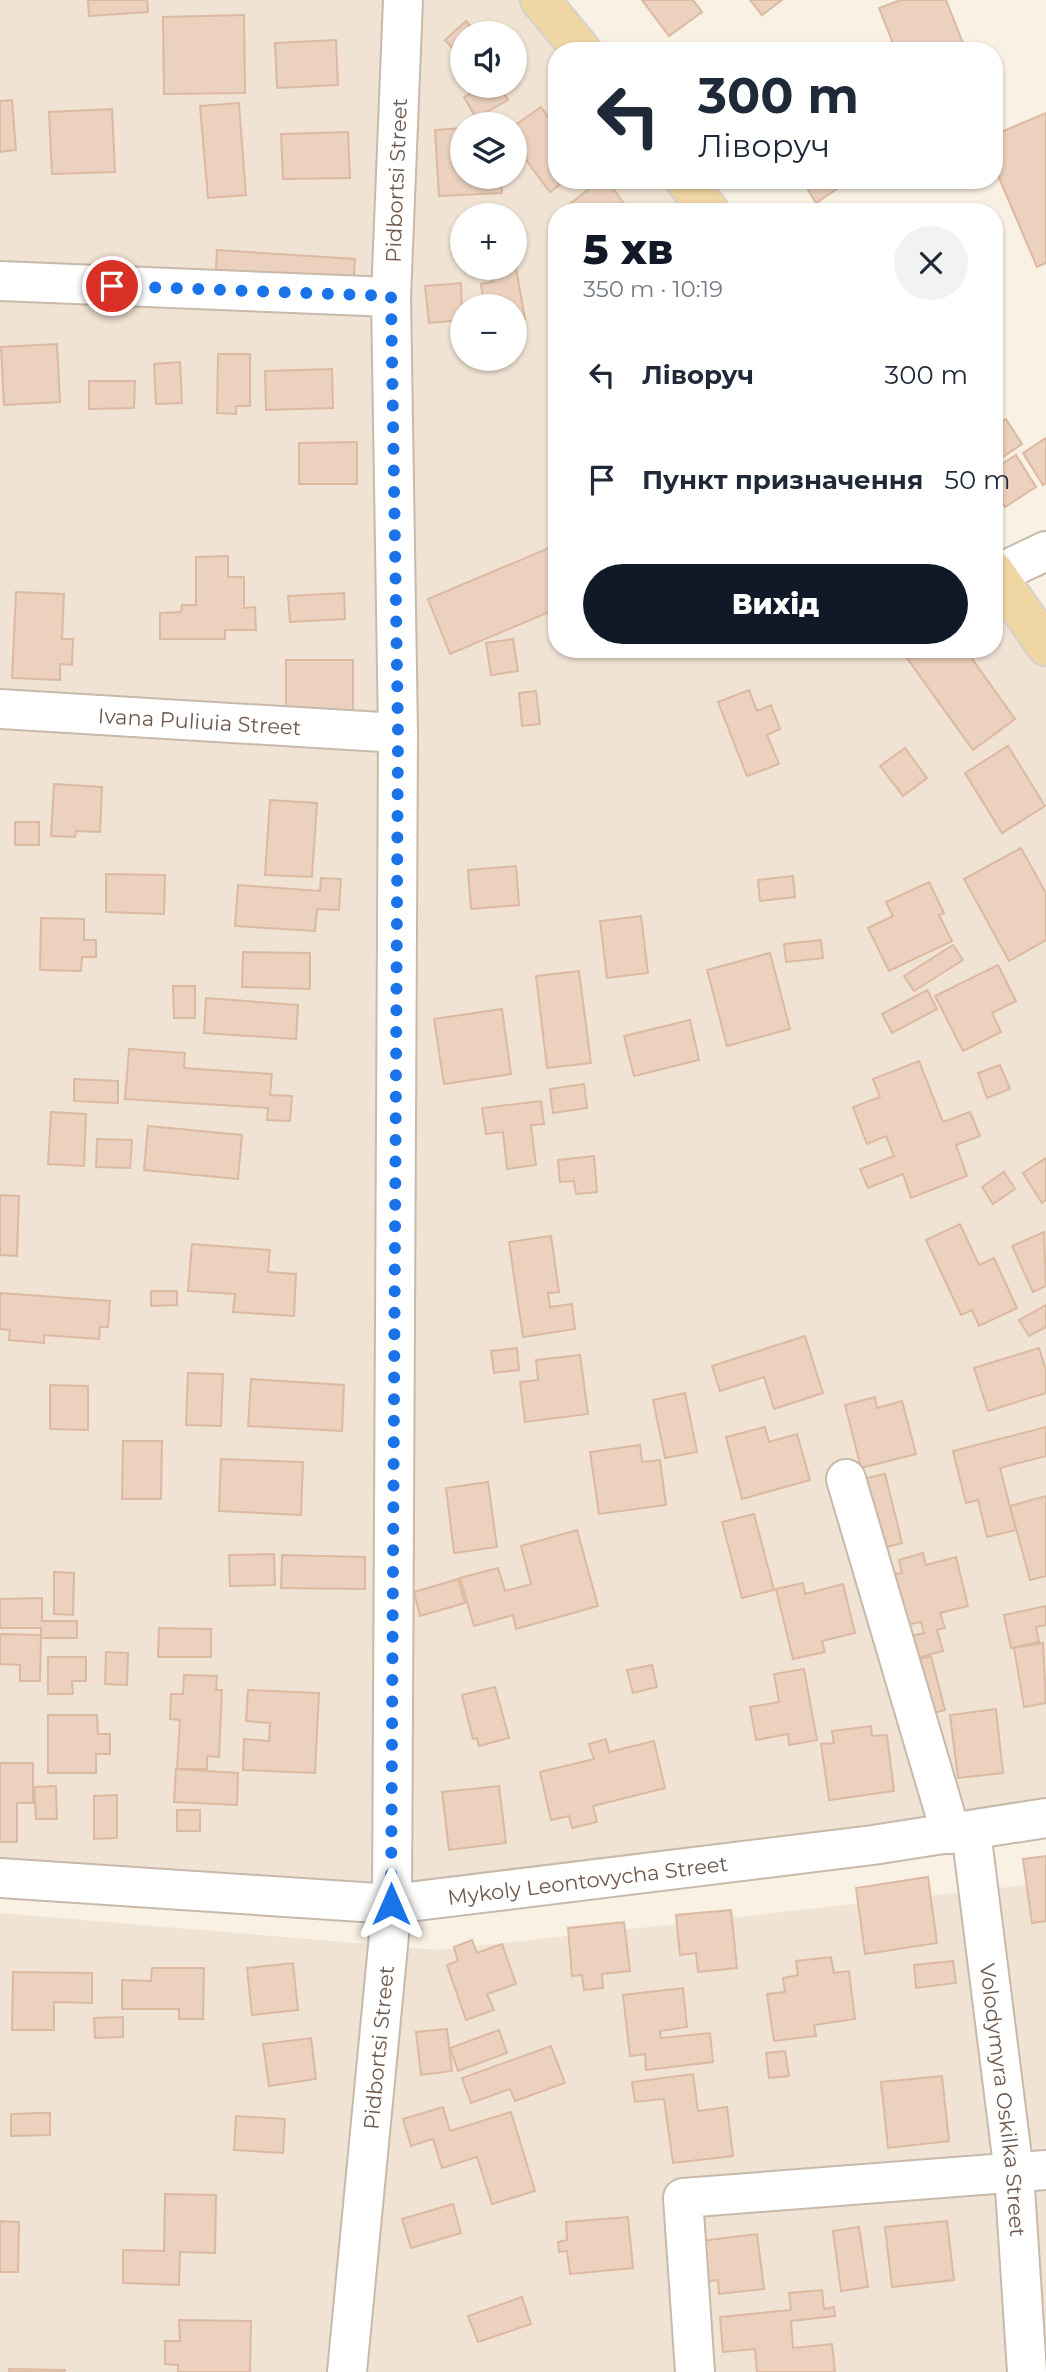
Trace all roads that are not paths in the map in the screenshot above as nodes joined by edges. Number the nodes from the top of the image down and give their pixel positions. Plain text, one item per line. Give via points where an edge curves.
1 (403, 0) edge
2 (540, 0) edge
3 (575, 42) edge
4 (692, 189) edge
5 (703, 203) edge
6 (0, 281) edge
7 (391, 296) junction
8 (1046, 551) edge
9 (1003, 569) edge
10 (1003, 584) edge
11 (1046, 646) edge
12 (0, 709) edge
13 (398, 733) junction
14 (846, 1479) dead end
15 (1046, 1818) edge
16 (961, 1832) junction
17 (0, 1878) edge
18 (391, 1904) junction
19 (1030, 2171) edge
20 (347, 2372) edge
21 (695, 2372) edge
22 (1027, 2372) edge

1 - 7 street, Pidbortsi Street
2 - 3 main road
4 - 5 main road
6 - 7 street
7 - 13 street, Pidbortsi Street
8 - 9 street
10 - 11 main road
12 - 13 street, Ivana Puliuia Street
13 - 18 street, Pidbortsi Street
14 - 16 street, Volodymyra Oskilka Street
15 - 16 street, Mykoly Leontovycha Street
16 - 18 street, Mykoly Leontovycha Street
16 - 19 street, Volodymyra Oskilka Street
17 - 18 street, Mykoly Leontovycha Street
18 - 20 street, Pidbortsi Street
19 - 21 street via 683,2199
19 - 22 street, Volodymyra Oskilka Street

